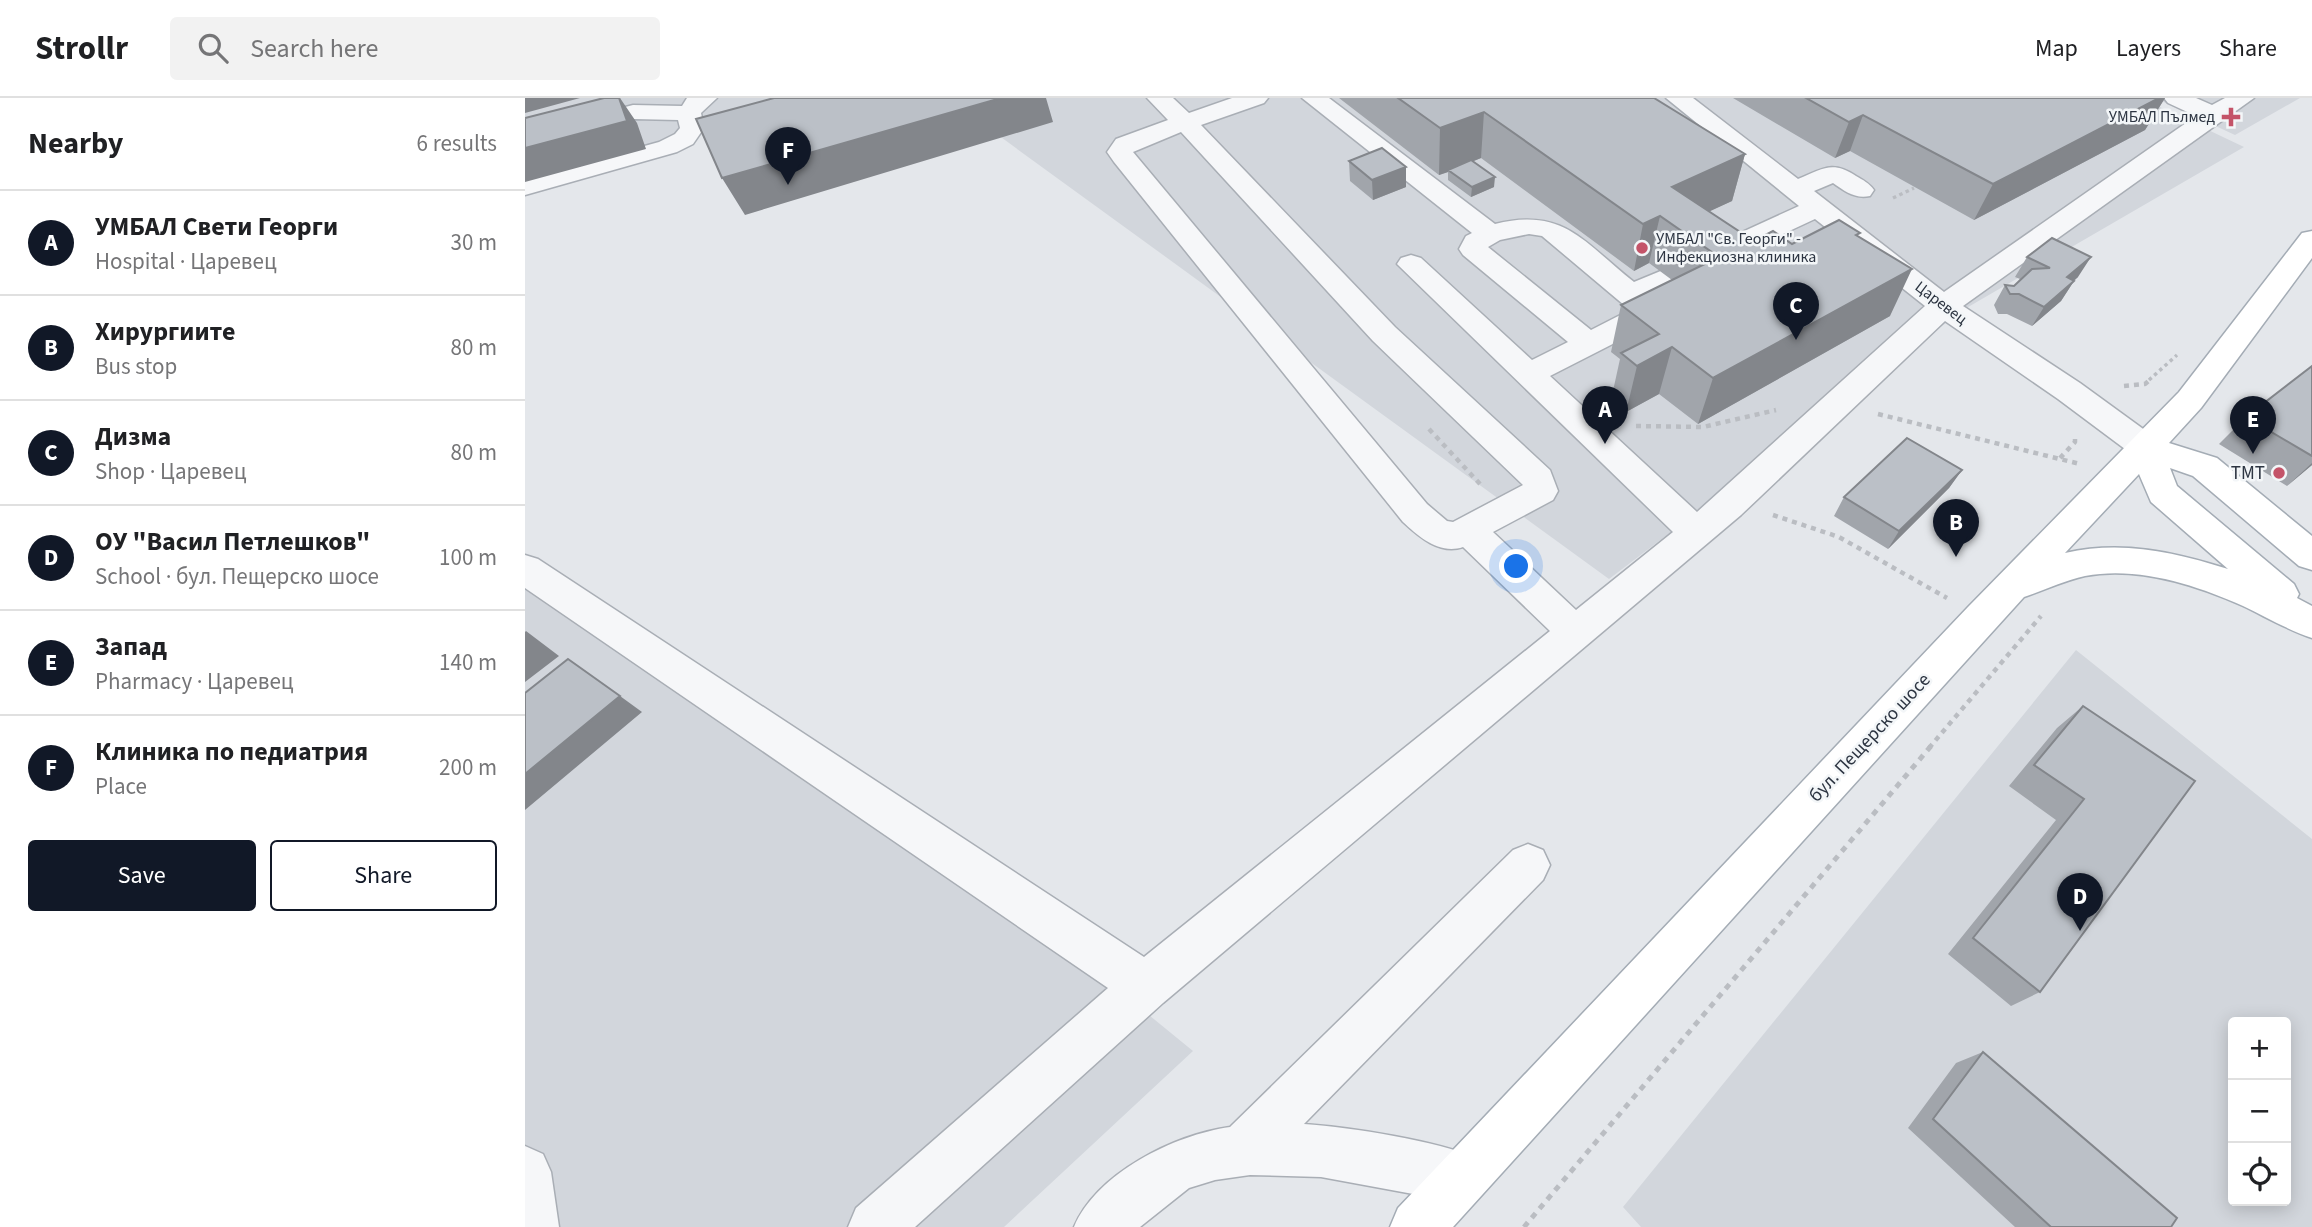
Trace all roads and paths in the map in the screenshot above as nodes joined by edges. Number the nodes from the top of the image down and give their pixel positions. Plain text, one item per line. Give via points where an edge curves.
1 (1159, 98) edge
2 (1256, 98) edge
3 (1314, 98) edge
4 (1678, 98) edge
5 (2176, 98) edge
6 (697, 106) edge
7 (2228, 106) edge
8 (1185, 122) junction
9 (525, 141) edge
10 (525, 187) edge
11 (1797, 189) junction
12 (1861, 190) dead end
13 (1820, 207) junction
14 (1490, 234) junction
15 (2312, 239) edge
16 (1701, 262) edge
17 (1411, 264) dead end
18 (1668, 277) dead end
19 (1631, 294) junction
20 (1943, 306) junction
21 (1589, 344) junction
22 (1529, 374) junction
23 (2145, 447) junction
24 (1729, 506) junction
25 (1468, 530) junction
26 (1696, 532) junction
27 (2312, 555) edge
28 (525, 569) edge
29 (1995, 603) junction
30 (2048, 608) dead end
31 (2312, 623) edge
32 (1575, 632) junction
33 (1528, 864) dead end
34 (1146, 986) junction
35 (1244, 1149) junction
36 (525, 1172) edge
37 (1462, 1177) junction
38 (531, 1227) edge
39 (875, 1227) edge
40 (1101, 1227) edge
41 (1417, 1227) edge
42 (1524, 1227) edge

1 - 8 street
2 - 8 street
3 - 14 street
4 - 11 street, Царевец
5 - 7 street
6 - 9 street via 633,112
6 - 10 street via 692,128 684,139 668,147
7 - 20 street
8 - 25 street via 1384,334 1538,479 1541,491
8 - 25 street via 1125,144 1120,152 1123,158 1415,513 1437,532 1456,536
11 - 12 street via 1835,173
11 - 13 street, Царевец
13 - 16 street
13 - 20 street, Царевец
14 - 19 street via 1539,224
14 - 21 street via 1473,249
15 - 23 main road, бул. Пещерско шосе via 2190,400
17 - 22 street
18 - 19 street
19 - 21 street via 1645,312
20 - 23 street, Царевец
20 - 24 street
21 - 22 street
22 - 26 street
23 - 27 main road, Царевец via 2205,467
23 - 29 main road, бул. Пещерско шосе
23 - 31 main road via 2163,493
24 - 26 street
24 - 29 path via 1789,518
25 - 32 street
26 - 32 street
28 - 34 street
29 - 31 main road via 2058,568 2105,561 2147,563 2208,577
29 - 37 main road, бул. Пещерско шосе
30 - 42 path
32 - 34 street
33 - 35 street
34 - 39 street
35 - 37 street via 1320,1149
35 - 40 street via 1180,1165
36 - 38 street
37 - 41 main road, бул. Пещерско шосе

